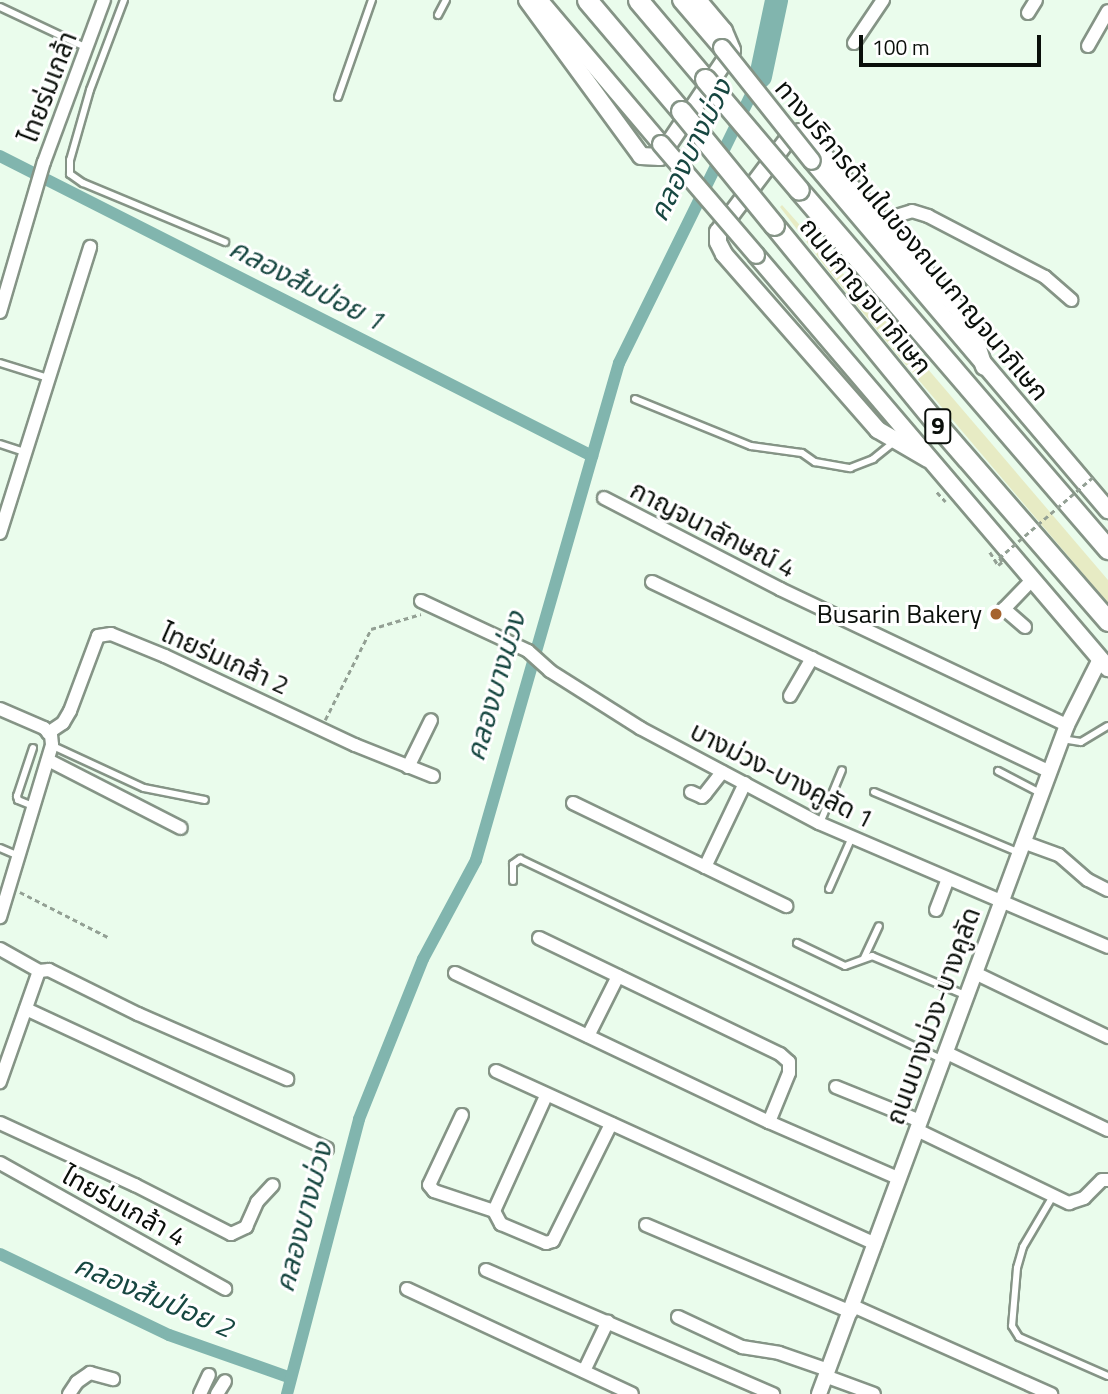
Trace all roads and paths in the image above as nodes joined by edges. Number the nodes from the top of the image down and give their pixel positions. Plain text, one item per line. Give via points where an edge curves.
1 (104, 0) edge
2 (124, 0) edge
3 (372, 0) edge
4 (446, 0) edge
5 (527, 0) edge
6 (539, 0) edge
7 (587, 0) edge
8 (638, 0) edge
9 (681, 0) edge
10 (698, 0) edge
11 (883, 0) edge
12 (1036, 0) edge
13 (0, 8) edge
14 (1108, 11) edge
15 (1028, 13) dead end
16 (438, 15) dead end
17 (854, 43) dead end
18 (1088, 46) dead end
19 (87, 48) junction
20 (338, 97) dead end
21 (883, 220) junction
22 (226, 242) dead end
23 (90, 247) dead end
24 (1071, 300) dead end
25 (0, 312) edge
26 (0, 363) edge
27 (984, 367) junction
28 (49, 378) junction
29 (635, 399) dead end
30 (898, 439) junction
31 (0, 444) edge
32 (25, 452) junction
33 (928, 459) junction
34 (1094, 476) dead end
35 (604, 498) dead end
36 (1108, 510) edge
37 (1, 529) edge
38 (1108, 549) edge
39 (990, 552) dead end
40 (1031, 581) junction
41 (652, 582) dead end
42 (421, 601) dead end
43 (438, 608) junction
44 (1108, 621) edge
45 (1025, 627) dead end
46 (812, 658) junction
47 (1104, 664) edge
48 (790, 695) dead end
49 (0, 709) edge
50 (431, 720) dead end
51 (1068, 725) junction
52 (1108, 726) edge
53 (320, 729) junction
54 (50, 739) junction
55 (1062, 739) junction
56 (33, 748) dead end
57 (48, 760) junction
58 (408, 767) junction
59 (842, 770) dead end
60 (998, 771) dead end
61 (722, 772) junction
62 (1050, 772) junction
63 (433, 776) dead end
64 (744, 783) junction
65 (691, 792) dead end
66 (874, 792) dead end
67 (1042, 794) junction
68 (205, 800) dead end
69 (573, 803) dead end
70 (34, 807) junction
71 (819, 823) junction
72 (181, 828) dead end
73 (852, 837) junction
74 (0, 848) edge
75 (1021, 848) junction
76 (19, 856) junction
77 (705, 867) junction
78 (948, 879) junction
79 (513, 881) dead end
80 (9, 886) junction
81 (829, 890) dead end
82 (1108, 890) edge
83 (1002, 902) junction
84 (786, 906) dead end
85 (936, 910) dead end
86 (0, 917) edge
87 (879, 926) dead end
88 (108, 937) dead end
89 (538, 938) dead end
90 (797, 943) dead end
91 (1108, 947) edge
92 (0, 949) edge
93 (864, 958) junction
94 (39, 971) junction
95 (455, 973) dead end
96 (975, 973) junction
97 (618, 976) junction
98 (967, 996) junction
99 (26, 1009) junction
100 (588, 1036) junction
101 (1108, 1037) edge
102 (945, 1056) junction
103 (496, 1071) dead end
104 (287, 1079) dead end
105 (0, 1082) edge
106 (836, 1087) dead end
107 (546, 1096) junction
108 (462, 1115) dead end
109 (769, 1122) junction
110 (0, 1123) edge
111 (611, 1124) junction
112 (918, 1126) junction
113 (1108, 1130) edge
114 (327, 1149) dead end
115 (0, 1163) edge
116 (898, 1178) junction
117 (1108, 1180) edge
118 (273, 1185) dead end
119 (1053, 1195) junction
120 (494, 1211) junction
121 (646, 1225) dead end
122 (875, 1244) junction
123 (486, 1270) dead end
124 (225, 1289) dead end
125 (407, 1289) dead end
126 (852, 1309) junction
127 (678, 1317) dead end
128 (608, 1321) junction
129 (584, 1371) junction
130 (827, 1373) junction
131 (209, 1375) dead end
132 (1108, 1376) edge
133 (113, 1379) dead end
134 (225, 1381) dead end
135 (204, 1393) edge
136 (69, 1394) edge
137 (217, 1394) edge
138 (632, 1394) edge
139 (772, 1394) edge
140 (819, 1394) edge
141 (874, 1394) edge
142 (1051, 1394) edge

1 - 19 street, ไทยร่มเกล้า
2 - 22 lane via 90,90 70,174
3 - 20 lane
4 - 16 lane
5 - 10 main road via 641,156 660,157 732,50 724,31
6 - 33 main road, bridge
7 - 44 highway, ถนนกาญจนาภิเษก / 9, bridge via 942,430
8 - 38 highway, ถนนกาญจนาภิเษก / 9, bridge
9 - 27 main road, ทางบริการด้านในของถนนกาญจนาภิเษก, bridge
11 - 17 street
12 - 15 street
13 - 19 lane
14 - 18 street
19 - 25 street, ไทยร่มเกล้า via 44,162
21 - 24 street via 912,211 928,216 1045,277
21 - 27 main road via 960,312
21 - 30 main road via 800,132 791,135 719,232 718,242 878,430
23 - 28 street
26 - 28 lane
27 - 36 main road, ทางบริการด้านในของถนนกาญจนาภิเษก
28 - 32 street
29 - 30 lane via 751,446 802,453 815,462 850,468 873,459
30 - 33 main road
31 - 32 lane
32 - 37 street
33 - 40 main road
34 - 39 path, bridge via 999,558 999,565
35 - 51 street, กาญจนาลักษณ์ 4 via 780,589
40 - 45 street via 1004,609
40 - 47 main road
41 - 46 street
42 - 43 street, บางม่วง-บางคูลัด 1
43 - 53 path via 371,629
43 - 61 street, บางม่วง-บางคูลัด 1 via 528,650 550,671 640,728
46 - 48 street
46 - 62 street
47 - 51 street, ถนนบางม่วง-บางคูลัด
49 - 54 street
50 - 58 street
51 - 55 street, ถนนบางม่วง-บางคูลัด
52 - 55 lane via 1081,742
53 - 54 street, ไทยร่มเกล้า 2 via 165,656 103,634 98,636 66,717
53 - 58 street, ไทยร่มเกล้า 2
54 - 57 street
54 - 68 lane via 144,788
55 - 62 street, ถนนบางม่วง-บางคูลัด
56 - 70 lane via 17,796
57 - 70 street
57 - 72 street
58 - 63 street, ไทยร่มเกล้า 2
59 - 71 lane
60 - 67 lane
61 - 64 street, บางม่วง-บางคูลัด 1
61 - 65 street via 702,797
62 - 67 street, ถนนบางม่วง-บางคูลัด
64 - 71 street, บางม่วง-บางคูลัด 1
64 - 77 street
66 - 75 lane
67 - 75 street, ถนนบางม่วง-บางคูลัด
69 - 77 street
70 - 76 street
71 - 73 street, บางม่วง-บางคูลัด 1
73 - 78 street, บางม่วง-บางคูลัด 1
73 - 81 lane
74 - 76 lane
75 - 82 street via 1059,855
75 - 83 street, ถนนบางม่วง-บางคูลัด
76 - 80 street
77 - 84 street
78 - 83 street, บางม่วง-บางคูลัด 1
78 - 85 street
79 - 102 lane via 513,864 520,859 619,909
80 - 86 street
80 - 88 path
83 - 91 street, บางม่วง-บางคูลัด 1
83 - 96 street, ถนนบางม่วง-บางคูลัด
87 - 93 lane
89 - 97 street
90 - 93 lane via 845,966
92 - 94 street
93 - 98 lane via 872,956
94 - 99 street
94 - 104 street via 49,970
95 - 100 street
96 - 98 street, ถนนบางม่วง-บางคูลัด
96 - 101 street
97 - 100 street
97 - 109 street via 789,1062
98 - 102 street, ถนนบางม่วง-บางคูลัด
99 - 105 street
99 - 114 street
100 - 109 street
102 - 112 street, ถนนบางม่วง-บางคูลัด
102 - 113 street
103 - 107 street
106 - 112 street
107 - 111 street
107 - 120 street
108 - 120 street via 429,1185 434,1191
109 - 116 street
110 - 118 street via 231,1234 246,1227 257,1202
111 - 120 street via 553,1241 546,1243 501,1224
111 - 122 street
112 - 116 street, ถนนบางม่วง-บางคูลัด
112 - 119 street
115 - 124 street, ไทยร่มเกล้า 4
116 - 122 street, ถนนบางม่วง-บางคูลัด
117 - 119 street via 1077,1201 1069,1203
119 - 132 lane via 1023,1247 1012,1326 1019,1337
121 - 126 street
122 - 126 street, ถนนบางม่วง-บางคูลัด
123 - 128 street
125 - 129 street
126 - 130 street, ถนนบางม่วง-บางคูลัด
126 - 142 street
127 - 130 street via 741,1347 779,1353
128 - 129 street
128 - 139 street
129 - 138 street
130 - 140 street, ถนนบางม่วง-บางคูลัด
130 - 141 street
131 - 135 street
133 - 136 street via 90,1373
134 - 137 street

